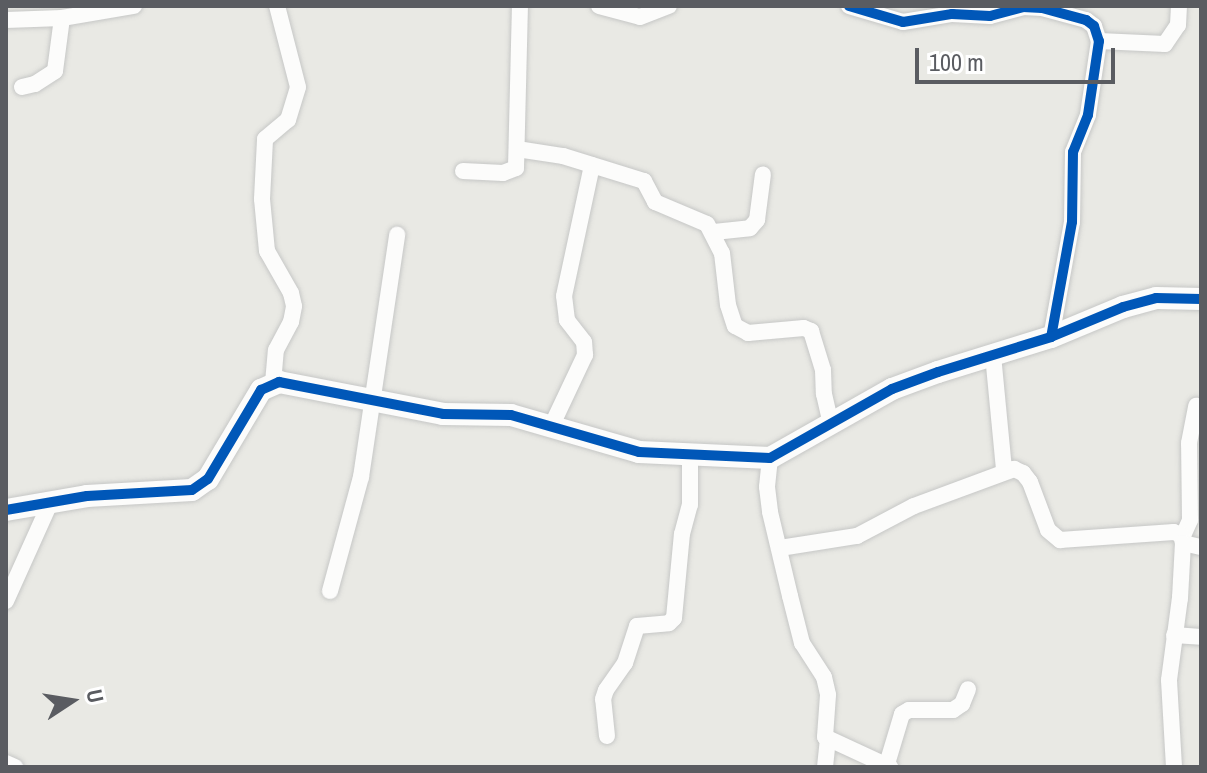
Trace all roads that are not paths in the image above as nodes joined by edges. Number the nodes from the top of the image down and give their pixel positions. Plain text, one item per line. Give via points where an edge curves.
1 (134, 6) edge
2 (277, 6) edge
3 (520, 6) edge
4 (599, 6) edge
5 (669, 6) edge
6 (849, 6) edge
7 (1179, 6) edge
8 (1064, 9) edge
9 (90, 11) edge
10 (62, 18) junction
11 (6, 20) edge
12 (1099, 41) junction
13 (22, 87) dead end
14 (517, 149) junction
15 (592, 165) junction
16 (463, 171) dead end
17 (763, 174) dead end
18 (714, 232) junction
19 (397, 235) dead end
20 (1201, 299) edge
21 (1051, 337) junction
22 (993, 355) junction
23 (273, 383) junction
24 (375, 398) junction
25 (1196, 406) dead end
26 (831, 424) junction
27 (551, 427) junction
28 (690, 456) junction
29 (770, 458) junction
30 (1004, 470) junction
31 (51, 501) junction
32 (6, 510) edge
33 (1182, 541) junction
34 (1201, 547) edge
35 (780, 548) junction
36 (330, 591) dead end
37 (6, 601) edge
38 (1174, 635) junction
39 (1201, 637) edge
40 (968, 689) dead end
41 (607, 736) dead end
42 (828, 739) junction
43 (6, 763) edge
44 (888, 766) edge
45 (15, 767) edge
46 (825, 767) edge
47 (1174, 767) edge

1 - 9 street
2 - 23 street via 298,87 288,120 265,139 262,199 267,251 294,306 276,350
3 - 14 street
4 - 5 street via 640,17
6 - 8 street via 903,22 952,14 990,16 1023,7
7 - 12 street via 1178,25 1165,44
8 - 12 street via 1094,26
9 - 10 street
10 - 11 street
10 - 13 street via 55,71
12 - 21 street via 1088,115 1073,152 1072,222
14 - 15 street
14 - 16 street via 516,168 510,172
15 - 18 street via 644,181 655,202
15 - 27 street via 564,296 567,320 584,342 585,355
17 - 18 street via 757,220 750,228
18 - 26 street via 735,326 748,333 811,331
19 - 24 street
20 - 21 street via 1156,298
21 - 22 street
22 - 26 street via 892,389
22 - 30 street
23 - 24 street
23 - 31 street via 261,390 208,479 192,490
24 - 27 street via 443,414 511,415
24 - 36 street via 361,477
25 - 33 street via 1189,443 1190,520
26 - 29 street
27 - 28 street via 639,452
28 - 29 street
28 - 41 street via 690,505 674,618 637,626 625,663 603,699
29 - 35 street via 767,487
30 - 33 street via 1023,473 1048,530 1060,540 1174,532
30 - 35 street via 914,506 857,536
31 - 32 street
31 - 37 street
33 - 34 street
33 - 38 street
35 - 42 street via 802,643 824,677 828,695 823,731
38 - 39 street
38 - 47 street via 1169,680
40 - 44 street via 953,710 902,714
42 - 44 street
42 - 46 street
43 - 45 street

